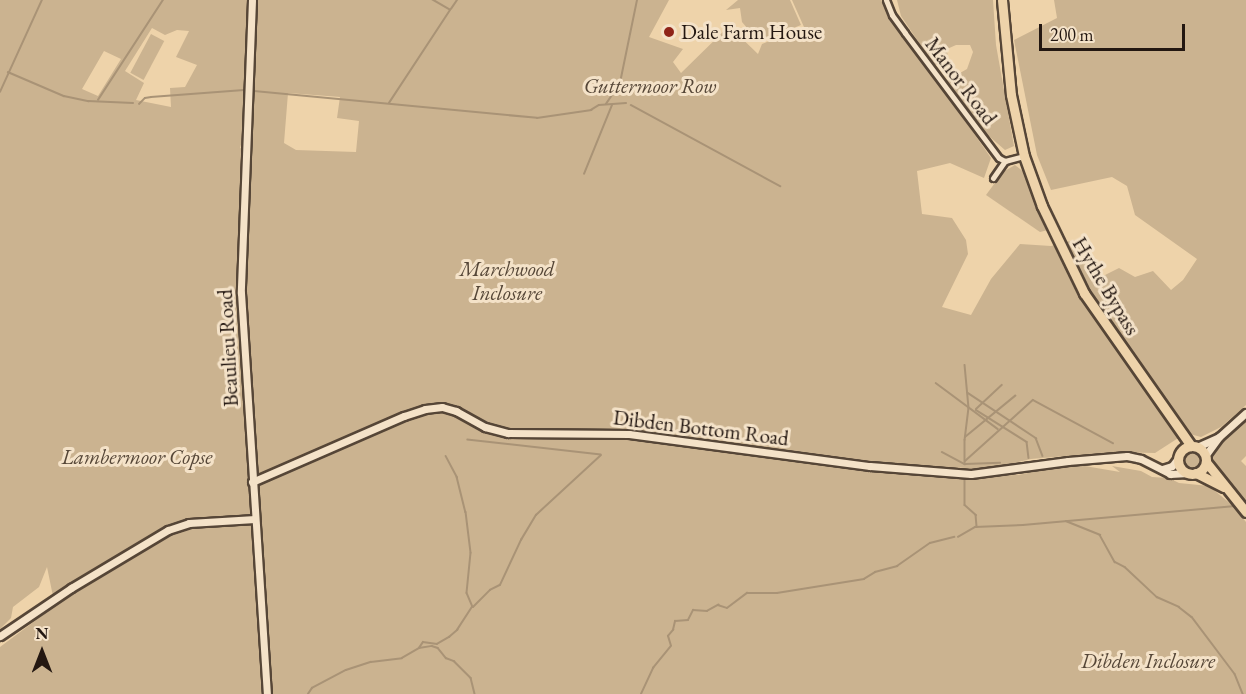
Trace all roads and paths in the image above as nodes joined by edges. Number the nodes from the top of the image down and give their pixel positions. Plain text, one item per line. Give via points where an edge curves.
1 (252, 0) edge
2 (886, 0) edge
3 (1002, 0) edge
4 (1024, 156) junction
5 (1005, 161) junction
6 (993, 178) dead end
7 (1246, 413) edge
8 (1175, 425) junction
9 (1219, 437) junction
10 (1194, 446) junction
11 (1178, 457) junction
12 (1205, 459) junction
13 (1162, 469) junction
14 (1192, 473) junction
15 (252, 483) junction
16 (1226, 489) junction
17 (1246, 512) edge
18 (255, 519) junction
19 (0, 636) edge
20 (267, 694) edge

1 - 15 street, Beaulieu Road via 241,270
2 - 5 street, Manor Road via 892,15 930,68
3 - 4 main road, Hythe Bypass via 1011,95
4 - 5 street
4 - 8 main road, Hythe Bypass via 1042,206 1084,293
5 - 6 street
7 - 9 street
8 - 10 main road, Hythe Bypass
8 - 11 main road, Hythe Bypass
9 - 10 street
9 - 12 street
10 - 11 main road via 1183,449
10 - 12 main road
11 - 13 street
11 - 14 main road via 1179,466
12 - 14 main road via 1202,469
12 - 16 main road
13 - 14 street, Dibden Bottom Road via 1180,476
13 - 15 street, Dibden Bottom Road via 1130,456 971,474 870,466 630,434 508,433 442,407 404,416
14 - 16 main road
15 - 18 street, Beaulieu Road
16 - 17 main road
18 - 19 street via 189,523 168,530
18 - 20 street, Beaulieu Road

